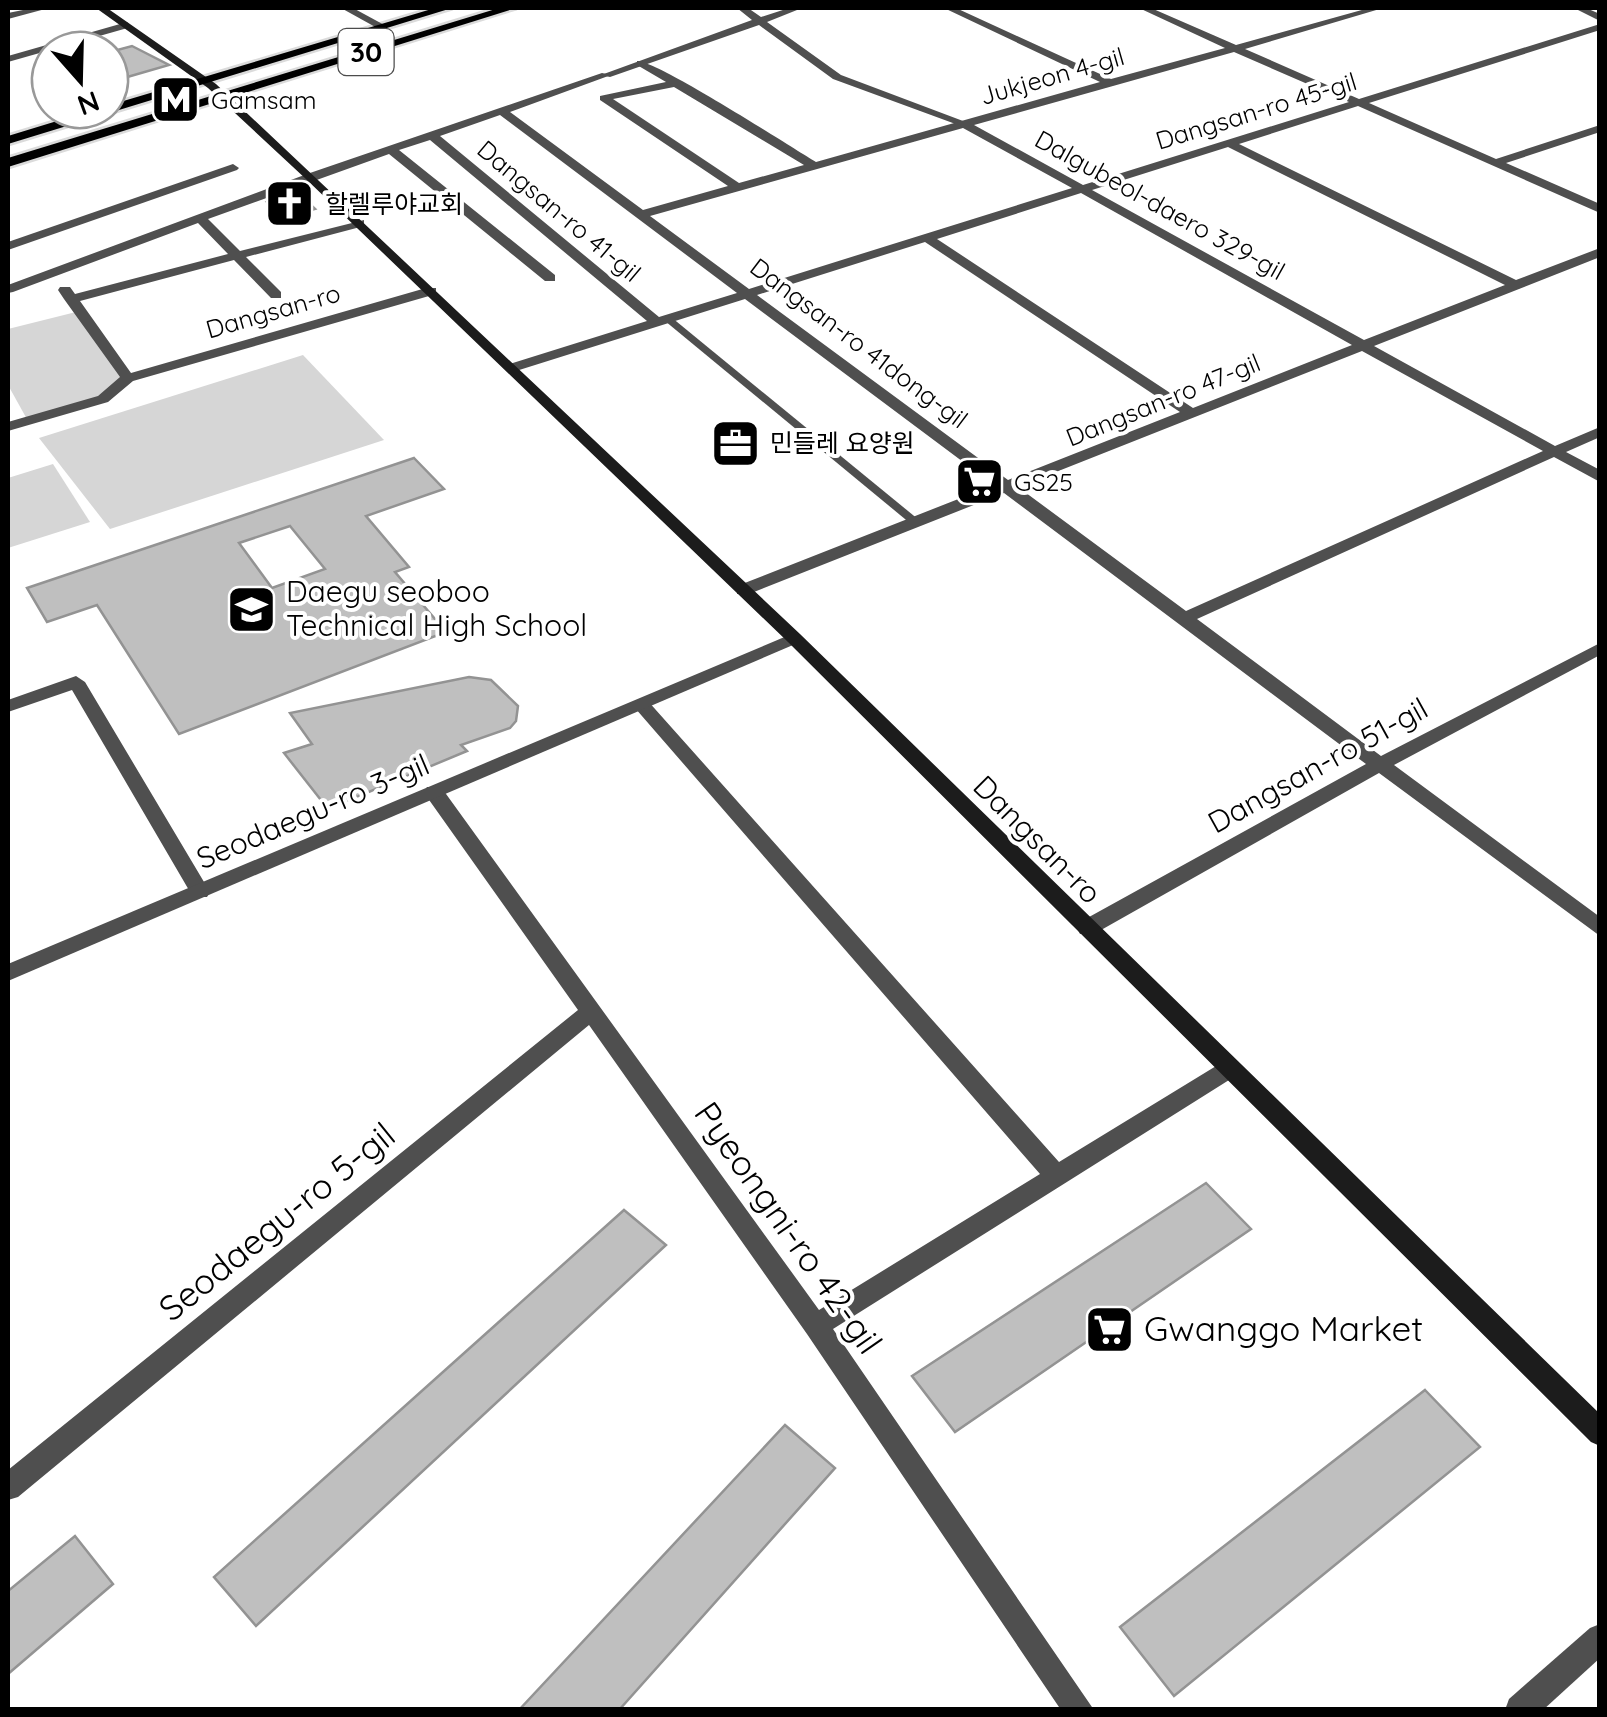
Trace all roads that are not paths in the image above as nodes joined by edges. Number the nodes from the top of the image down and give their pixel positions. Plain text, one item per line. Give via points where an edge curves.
1 (44, 8) edge
2 (101, 8) edge
3 (346, 8) edge
4 (446, 8) edge
5 (510, 8) edge
6 (742, 8) edge
7 (796, 8) edge
8 (949, 8) edge
9 (1144, 8) edge
10 (1378, 8) edge
11 (1580, 8) edge
12 (8, 16) edge
13 (1600, 18) edge
14 (759, 21) junction
15 (126, 25) junction
16 (1600, 27) edge
17 (383, 28) junction
18 (1236, 48) junction
19 (8, 58) edge
20 (641, 62) junction
21 (204, 81) junction
22 (678, 83) junction
23 (1110, 83) junction
24 (223, 96) junction
25 (1360, 102) junction
26 (130, 103) edge
27 (500, 111) junction
28 (964, 124) junction
29 (1600, 128) edge
30 (41, 130) edge
31 (86, 130) edge
32 (432, 135) junction
33 (82, 139) junction
34 (8, 140) edge
35 (1229, 143) junction
36 (390, 149) junction
37 (1498, 162) junction
38 (8, 163) edge
39 (814, 166) junction
40 (234, 168) dead end
41 (311, 176) junction
42 (738, 188) junction
43 (1082, 190) junction
44 (1600, 209) edge
45 (643, 214) junction
46 (200, 218) junction
47 (360, 223) junction
48 (926, 238) junction
49 (8, 246) edge
50 (1600, 252) edge
51 (237, 255) junction
52 (53, 273) junction
53 (550, 278) dead end
54 (1515, 285) junction
55 (8, 289) edge
56 (432, 291) junction
57 (750, 293) junction
58 (276, 295) dead end
59 (71, 298) junction
60 (662, 320) junction
61 (1362, 346) junction
62 (512, 368) junction
63 (128, 378) junction
64 (1192, 413) junction
65 (8, 427) edge
66 (1600, 431) edge
67 (1554, 452) junction
68 (1600, 477) edge
69 (1007, 486) junction
70 (916, 522) junction
71 (743, 590) junction
72 (1185, 618) junction
73 (794, 638) junction
74 (1600, 648) edge
75 (1579, 659) junction
76 (1600, 672) edge
77 (641, 704) junction
78 (8, 706) edge
79 (1381, 764) junction
80 (434, 792) junction
81 (200, 892) junction
82 (1087, 928) junction
83 (1600, 928) edge
84 (8, 973) edge
85 (592, 1011) junction
86 (1229, 1068) junction
87 (1056, 1176) junction
88 (816, 1326) junction
89 (1600, 1432) edge
90 (8, 1488) edge
91 (1600, 1638) edge
92 (1078, 1710) edge
93 (1520, 1710) edge

1 - 12 street
2 - 15 main road, Dangsan-ro
3 - 17 street
4 - 17 main road, 30
5 - 24 main road, 30
6 - 14 street, Dalgubeol-daero 329-gil
7 - 14 street, Dangsan-ro 41-gil
8 - 23 street
9 - 18 street
10 - 18 street, Jukjeon 4-gil
11 - 13 street
14 - 20 street, Dangsan-ro 41-gil
14 - 28 street, Dalgubeol-daero 329-gil via 837,77
15 - 19 street
15 - 21 main road, Dangsan-ro
16 - 25 street, Dangsan-ro 45-gil
17 - 21 main road, 30
18 - 23 street, Jukjeon 4-gil
18 - 25 street
20 - 22 street
20 - 27 street, Dangsan-ro 41-gil
21 - 24 main road, Dangsan-ro
21 - 26 main road, 30
22 - 39 street
22 - 42 street via 604,98
23 - 28 street, Jukjeon 4-gil
24 - 33 main road, 30
24 - 41 main road, Dangsan-ro
25 - 35 street, Dangsan-ro 45-gil
25 - 37 street
27 - 32 street, Dangsan-ro 41-gil
27 - 45 street, Dangsan-ro 41dong-gil
28 - 39 street, Jukjeon 4-gil
28 - 43 street, Dalgubeol-daero 329-gil
29 - 37 street
30 - 34 main road, 30
31 - 33 main road
32 - 36 street, Dangsan-ro 41-gil
32 - 60 street, Dangsan-ro 41-gil
33 - 38 main road, 30
35 - 43 street, Dangsan-ro 45-gil
35 - 54 street
36 - 41 street, Dangsan-ro 41-gil
36 - 53 street, Dangsan-ro 41-gil
37 - 44 street
39 - 42 street, Jukjeon 4-gil
40 - 49 street
41 - 46 street
41 - 47 main road, Dangsan-ro
42 - 45 street, Jukjeon 4-gil
43 - 48 street, Dangsan-ro 45-gil
43 - 61 street, Dalgubeol-daero 329-gil
45 - 57 street, Dangsan-ro 41dong-gil
46 - 51 street, Dangsan-ro
46 - 52 street
47 - 51 street
47 - 56 main road, Dangsan-ro
48 - 57 street, Dangsan-ro 45-gil
48 - 64 street
50 - 54 street, Dangsan-ro 47-gil
51 - 58 street, Dangsan-ro
51 - 59 street
52 - 55 street
52 - 59 street
54 - 61 street, Dangsan-ro 47-gil
56 - 62 main road, Dangsan-ro
56 - 63 street, Dangsan-ro
57 - 60 street, Dangsan-ro 45-gil
57 - 69 street, Dangsan-ro 41dong-gil
59 - 63 street
60 - 62 street, Dangsan-ro 45-gil
60 - 70 lane
61 - 64 street, Dangsan-ro 47-gil
61 - 67 street, Dalgubeol-daero 329-gil
62 - 71 main road, Dangsan-ro
63 - 65 street, Dangsan-ro via 103,398
64 - 69 street, Dangsan-ro 47-gil
66 - 67 street
67 - 68 street, Dalgubeol-daero 329-gil
67 - 72 street
69 - 70 street, Dangsan-ro 47-gil
69 - 72 street, Dangsan-ro 41dong-gil
70 - 71 street, Dangsan-ro 47-gil
71 - 73 main road, Dangsan-ro
72 - 79 street, Dangsan-ro 41dong-gil
73 - 77 street, Seodaegu-ro 3-gil
73 - 82 main road, Dangsan-ro
74 - 75 street, Dangsan-ro 51-gil
75 - 76 street
75 - 79 street, Dangsan-ro 51-gil
77 - 80 street, Seodaegu-ro 3-gil
77 - 87 street
78 - 81 street via 76,682
79 - 82 street, Dangsan-ro 51-gil
79 - 83 street, Dangsan-ro 41dong-gil
80 - 81 street, Seodaegu-ro 3-gil
80 - 85 street, Pyeongni-ro 42-gil
81 - 84 street, Seodaegu-ro 3-gil
82 - 86 main road, Dangsan-ro
85 - 88 street, Pyeongni-ro 42-gil
85 - 90 street, Seodaegu-ro 5-gil
86 - 87 street
86 - 89 main road, Dangsan-ro
87 - 88 street
88 - 92 street, Pyeongni-ro 42-gil
91 - 93 street

